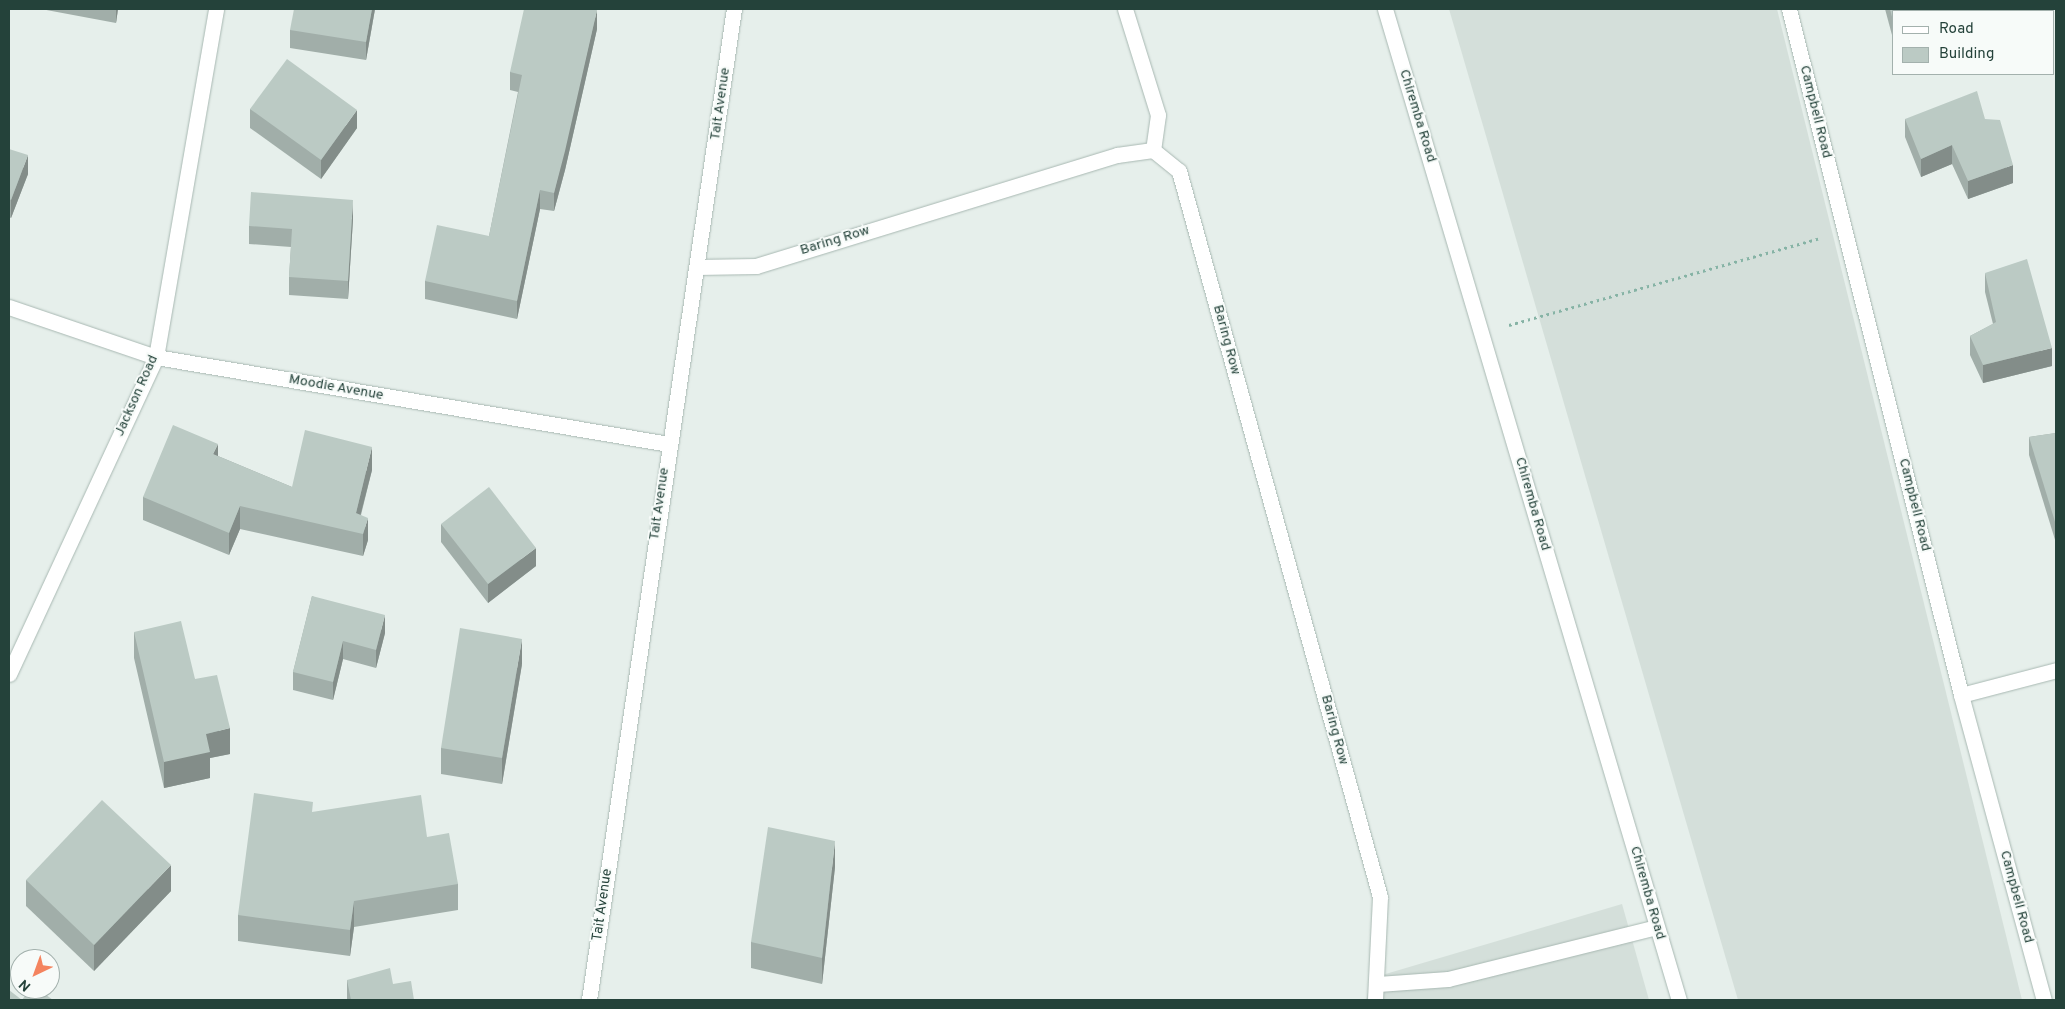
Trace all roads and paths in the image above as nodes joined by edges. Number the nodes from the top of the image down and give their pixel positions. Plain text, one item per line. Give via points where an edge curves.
1 (216, 9) edge
2 (734, 9) edge
3 (1125, 9) edge
4 (1385, 9) edge
5 (1789, 9) edge
6 (1153, 150) junction
7 (1845, 232) junction
8 (697, 267) junction
9 (9, 307) edge
10 (1482, 333) junction
11 (156, 357) junction
12 (669, 444) junction
13 (2056, 670) edge
14 (9, 674) edge
15 (1961, 695) junction
16 (1658, 927) junction
17 (1378, 984) junction
18 (589, 1000) edge
19 (1375, 1000) edge
20 (1679, 1000) edge
21 (2044, 1000) edge

1 - 11 street, Jackson Road
2 - 8 street, Tait Avenue
3 - 6 street via 1158,115
4 - 10 street, Chiremba Road
5 - 7 street, Campbell Road
6 - 8 street, Baring Row via 1118,155 756,266
6 - 17 street, Baring Row via 1179,171 1380,897
7 - 10 path
7 - 15 street, Campbell Road
8 - 12 street, Tait Avenue
9 - 11 street, Moodie Avenue
10 - 16 street, Chiremba Road
11 - 12 street, Moodie Avenue
11 - 14 street, Jackson Road
12 - 18 street, Tait Avenue
13 - 15 street
15 - 21 street, Campbell Road
16 - 17 street via 1448,979
16 - 20 street, Chiremba Road
17 - 19 street, Baring Row

